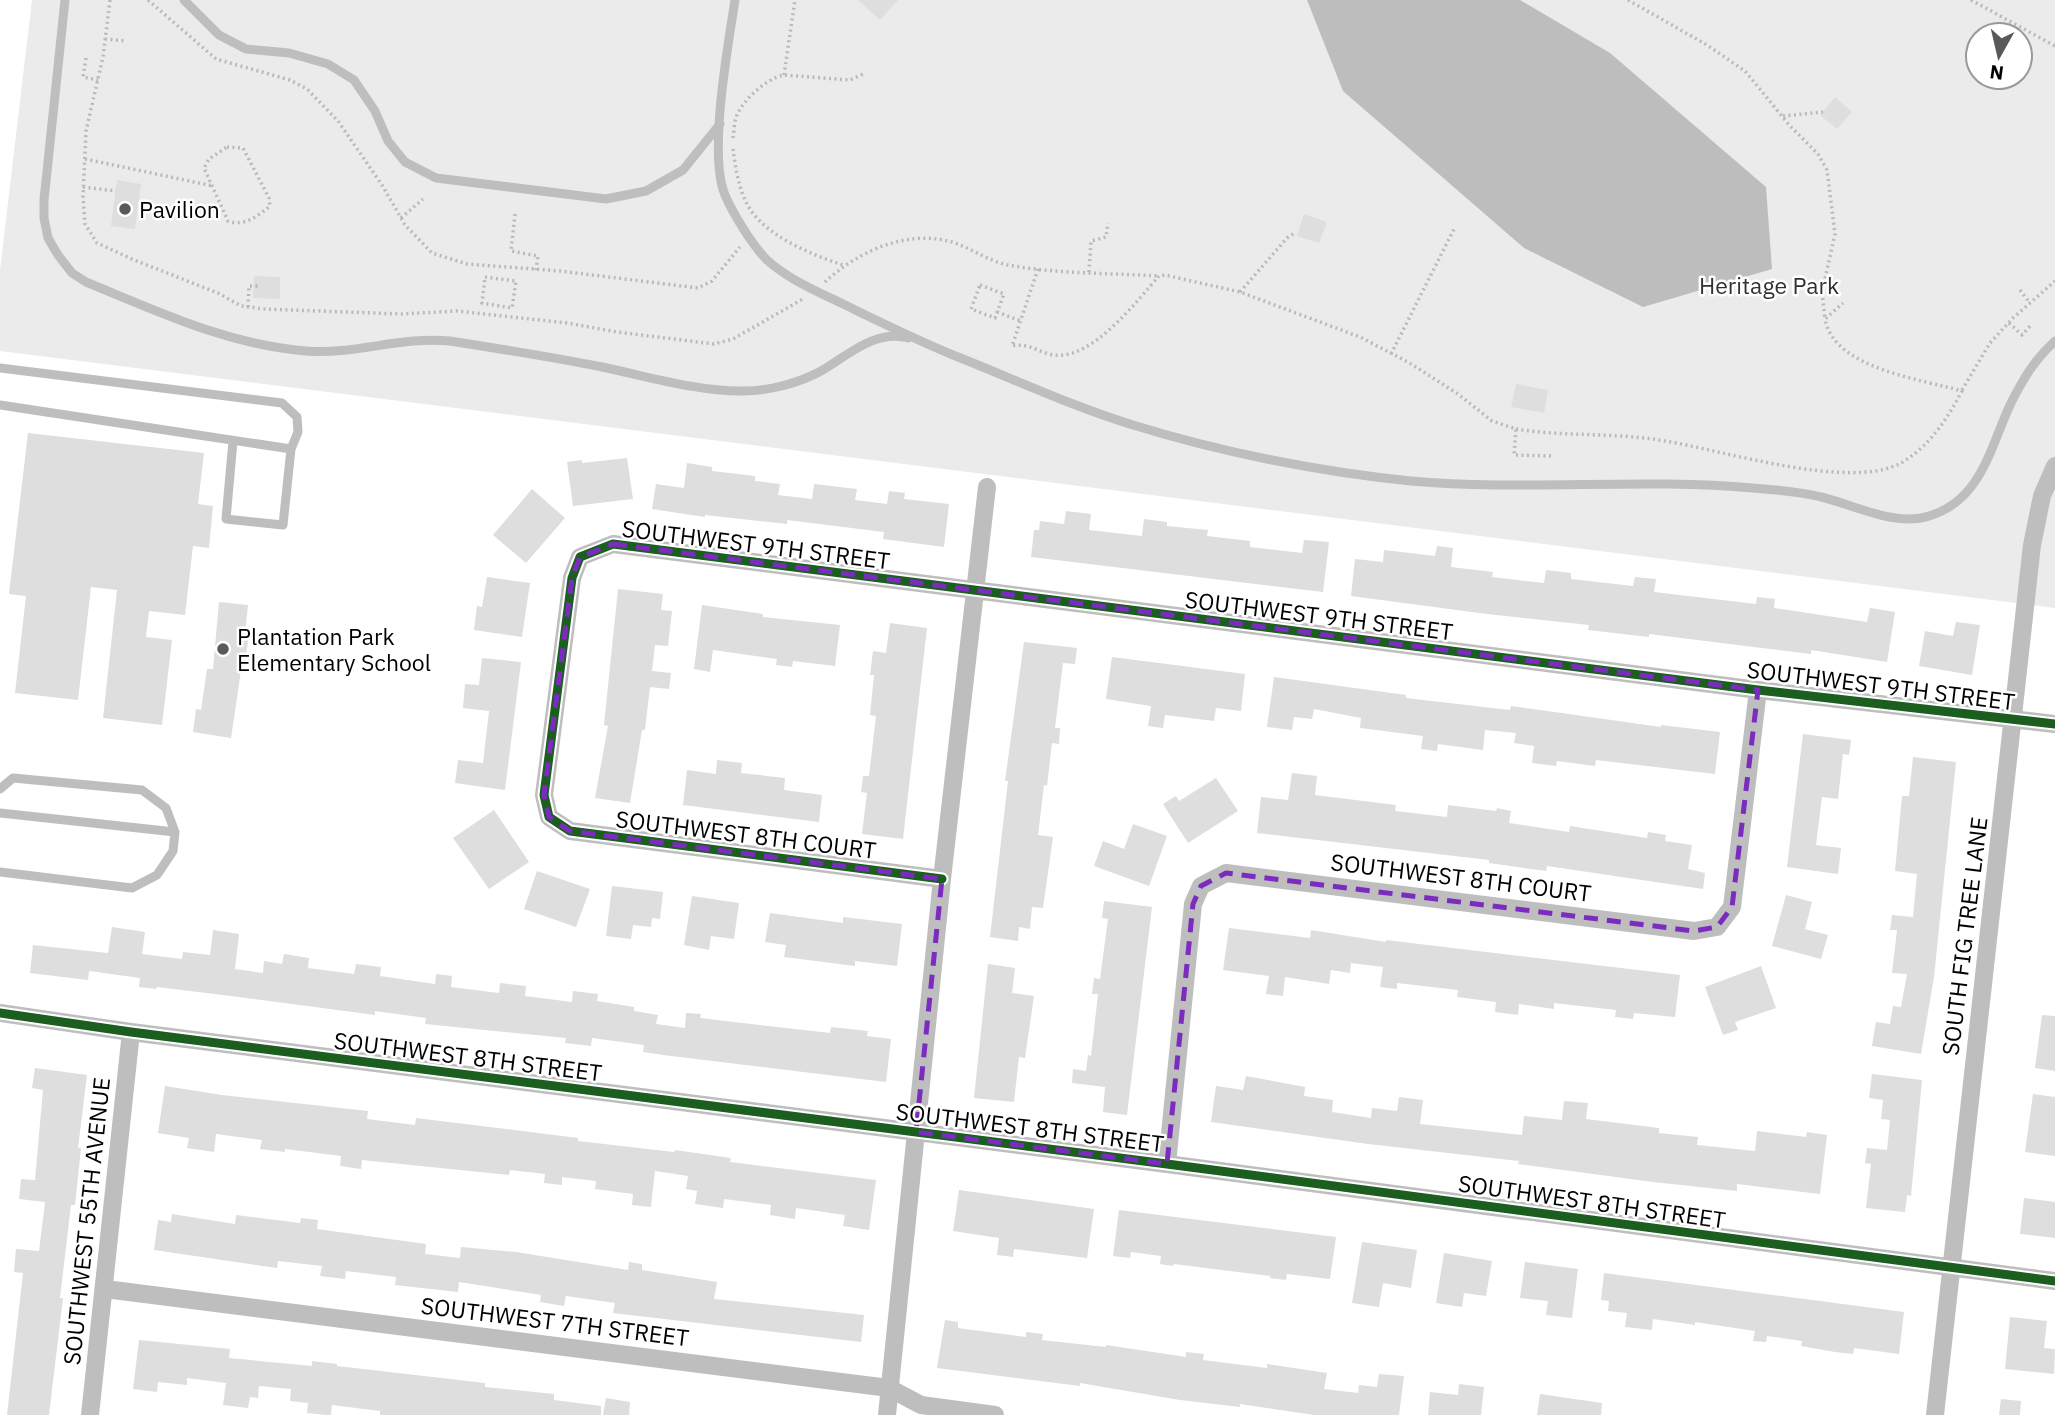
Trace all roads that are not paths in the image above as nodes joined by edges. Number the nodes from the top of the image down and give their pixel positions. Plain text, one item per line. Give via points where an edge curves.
1 (65, 0) edge
2 (184, 0) edge
3 (735, 0) edge
4 (720, 124) junction
5 (919, 341) junction
6 (2055, 341) edge
7 (0, 368) edge
8 (0, 405) edge
9 (233, 441) junction
10 (291, 449) junction
11 (2055, 466) edge
12 (987, 487) dead end
13 (975, 591) junction
14 (1758, 690) junction
15 (2014, 720) junction
16 (2055, 724) edge
17 (0, 789) edge
18 (0, 813) edge
19 (549, 817) joint
20 (175, 832) junction
21 (0, 872) edge
22 (942, 879) junction
23 (0, 1013) edge
24 (131, 1032) junction
25 (916, 1132) junction
26 (1167, 1164) junction
27 (1951, 1268) junction
28 (2055, 1281) edge
29 (105, 1289) junction
30 (889, 1388) junction
31 (90, 1415) edge
32 (887, 1415) edge
33 (996, 1415) edge
34 (1935, 1415) edge

1 - 5 lane via 44,200 48,238 72,273 86,282 194,326 252,343 307,351 450,341 653,380 744,391 779,386 819,372 878,339 901,336
2 - 4 lane via 219,35 246,48 328,64 354,80 405,162 436,178 606,199 646,191 683,170
3 - 4 lane
4 - 5 lane via 724,193 767,259 800,283
5 - 6 lane via 1132,425 1275,460 1412,481 1750,487 1817,496 1914,519 1947,509 1974,486 2022,381 2037,357
7 - 10 lane via 282,403 297,417 298,432
8 - 9 lane
9 - 10 lane
9 - 10 lane via 226,519 284,525
11 - 15 street, SOUTH FIG TREE LANE via 2042,496 2032,545
12 - 13 street
13 - 14 street, SOUTHWEST 9TH STREET
13 - 19 street, SOUTHWEST 9TH STREET via 613,544 580,557 572,578 544,795
13 - 22 street
14 - 15 street, SOUTHWEST 9TH STREET
14 - 26 street, SOUTHWEST 8TH COURT via 1732,907 1717,927 1694,931 1226,873 1201,886 1193,904
15 - 16 street, SOUTHWEST 9TH STREET
15 - 27 street, SOUTH FIG TREE LANE
17 - 20 lane via 13,778 142,790 166,808
18 - 20 lane
19 - 22 street, SOUTHWEST 8TH COURT via 570,831
20 - 21 lane via 173,851 157,875 132,888
22 - 25 street
23 - 24 street, SOUTHWEST 8TH STREET
24 - 25 street, SOUTHWEST 8TH STREET
24 - 29 street, SOUTHWEST 55TH AVENUE
25 - 26 street, SOUTHWEST 8TH STREET
25 - 30 street
26 - 27 street, SOUTHWEST 8TH STREET
27 - 28 street, SOUTHWEST 8TH STREET
27 - 34 street, SOUTH FIG TREE LANE
29 - 30 street, SOUTHWEST 7TH STREET
29 - 31 street, SOUTHWEST 55TH AVENUE
30 - 32 street
30 - 33 street, SOUTHWEST 7TH STREET via 921,1405

